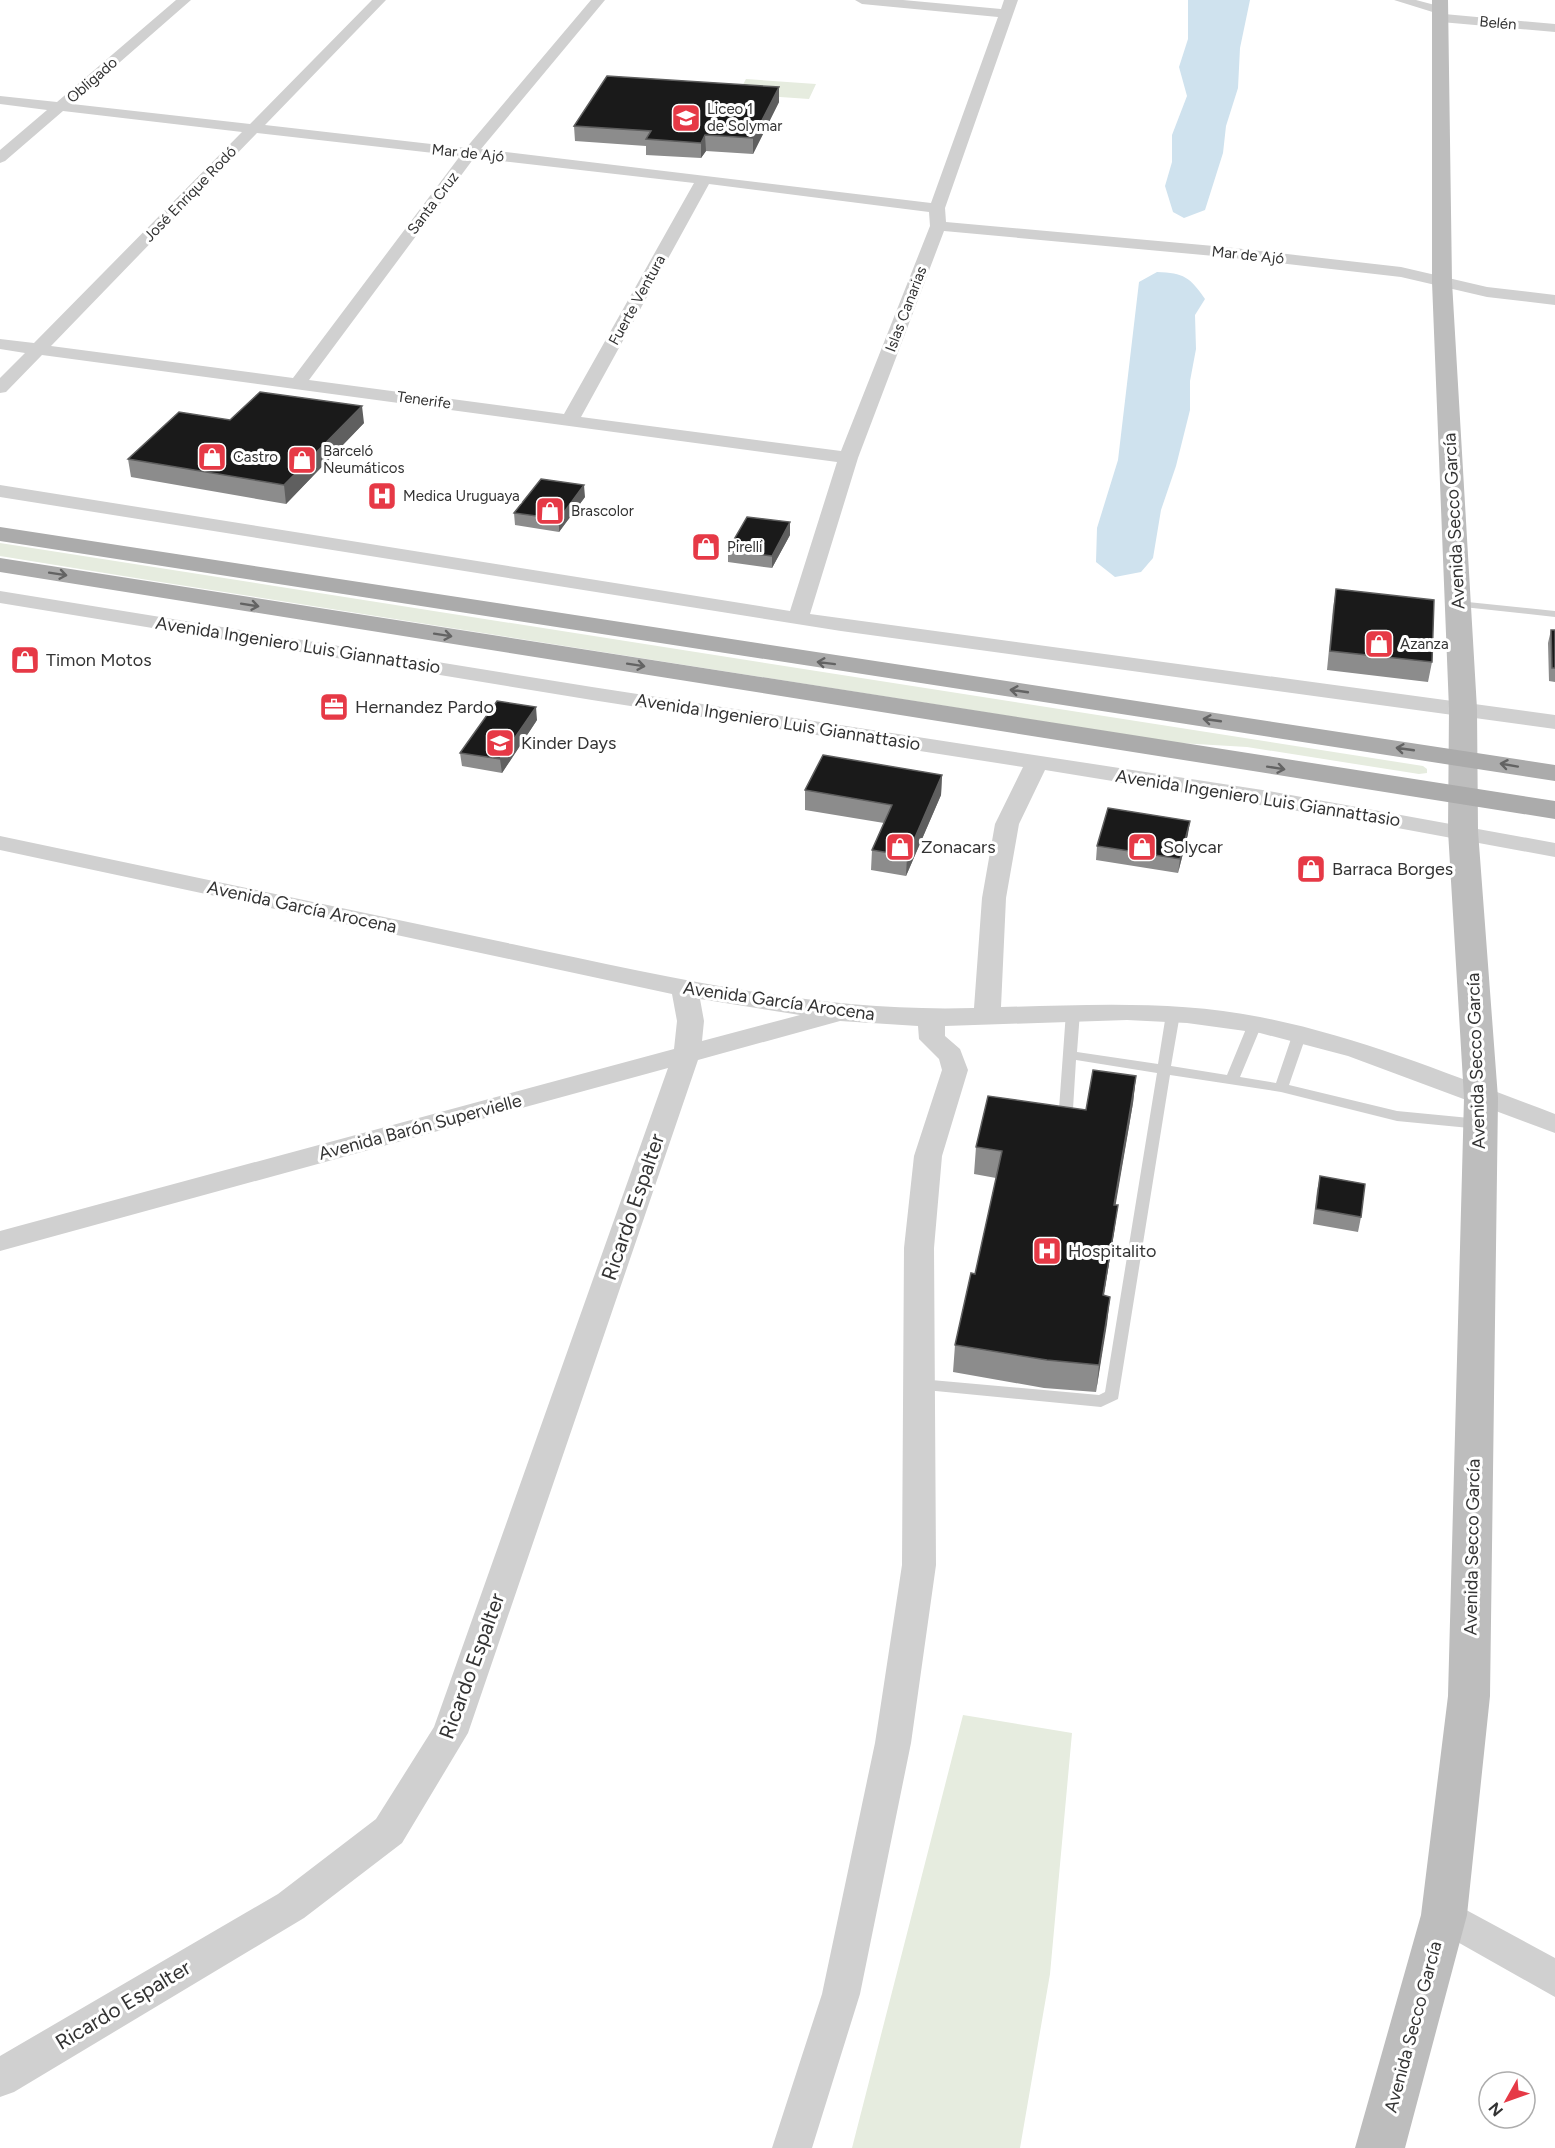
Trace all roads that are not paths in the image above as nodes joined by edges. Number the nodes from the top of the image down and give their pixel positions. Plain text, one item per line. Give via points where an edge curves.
1 (183, 0) edge
2 (379, 0) edge
3 (598, 0) edge
4 (862, 0) edge
5 (1401, 0) edge
6 (1009, 7) edge
7 (1441, 9) edge
8 (1555, 28) edge
9 (0, 100) edge
10 (60, 107) junction
11 (253, 129) junction
12 (470, 153) junction
13 (0, 158) edge
14 (704, 179) junction
15 (937, 217) junction
16 (1442, 282) junction
17 (1555, 300) edge
18 (0, 344) edge
19 (40, 350) junction
20 (298, 383) junction
21 (0, 388) edge
22 (570, 420) junction
23 (848, 458) junction
24 (0, 491) edge
25 (0, 534) edge
26 (0, 565) edge
27 (0, 597) edge
28 (1458, 604) junction
29 (1555, 615) edge
30 (798, 618) junction
31 (1463, 709) junction
32 (1555, 722) edge
33 (1463, 757) junction
34 (1037, 762) junction
35 (1555, 773) edge
36 (1463, 796) junction
37 (1555, 810) edge
38 (1463, 831) junction
39 (0, 843) edge
40 (1555, 850) edge
41 (683, 988) junction
42 (1074, 1012) junction
43 (841, 1013) junction
44 (1173, 1014) junction
45 (987, 1017) junction
46 (931, 1018) junction
47 (1255, 1024) junction
48 (1300, 1033) junction
49 (686, 1055) junction
50 (1070, 1055) junction
51 (1165, 1068) junction
52 (1232, 1080) junction
53 (1281, 1088) junction
54 (1066, 1109) edge
55 (1480, 1111) junction
56 (1555, 1124) edge
57 (0, 1241) edge
58 (920, 1385) junction
59 (1444, 1915) junction
60 (1555, 1979) edge
61 (0, 2079) edge
62 (792, 2148) edge
63 (1380, 2148) edge

1 - 10 street, Obligado
2 - 11 street, José Enrique Rodó
3 - 12 street, Santa Cruz
4 - 6 street
5 - 7 street, Belén
6 - 15 street, Islas Canarias
7 - 8 street, Belén
7 - 16 street, Avenida Secco García
9 - 10 street, Mar de Ajó
10 - 11 street, Mar de Ajó
10 - 13 street, Obligado
11 - 12 street, Mar de Ajó
11 - 19 street, José Enrique Rodó
12 - 14 street, Mar de Ajó
12 - 20 street, Santa Cruz
14 - 15 street, Mar de Ajó
14 - 22 street, Fuerte Ventura
15 - 16 street, Mar de Ajó via 1401,272
15 - 23 street, Islas Canarias
16 - 17 street, Mar de Ajó
16 - 28 street, Avenida Secco García
18 - 19 street, Tenerife
19 - 20 street, Tenerife
19 - 21 street, José Enrique Rodó
20 - 22 street, Tenerife
22 - 23 street, Tenerife
23 - 30 street, Islas Canarias
24 - 30 street
33 -> 25 main road via 821,663
26 -> 36 main road, Avenida Ingeniero Luis Giannattasio
27 - 34 street, Avenida Ingeniero Luis Giannattasio
28 - 29 lane
28 - 31 street, Avenida Secco García
30 - 31 street
31 - 32 street
31 - 33 street, Avenida Secco García
35 -> 33 main road
33 - 36 street, Avenida Secco García
34 - 38 street, Avenida Ingeniero Luis Giannattasio
34 - 45 street via 1007,824 994,898
36 - 37 main road, Avenida Ingeniero Luis Giannattasio
36 - 38 street, Avenida Secco García
38 - 40 street, Avenida Ingeniero Luis Giannattasio
38 - 55 street, Avenida Secco García
39 - 41 street, Avenida García Arocena
41 - 43 street, Avenida García Arocena
41 - 49 street, Ricardo Espalter via 691,1007 692,1032
42 - 44 street, Avenida García Arocena
42 - 45 street, Avenida García Arocena
42 - 50 lane
43 - 46 street, Avenida García Arocena
43 - 49 street, Avenida Barón Supervielle
44 - 47 street, Avenida García Arocena
44 - 51 lane
45 - 46 street, Avenida García Arocena
46 - 58 street via 932,1039 951,1055 955,1070 928,1156 919,1248
47 - 48 street, Avenida García Arocena
47 - 52 lane
48 - 53 lane
48 - 55 street, Avenida García Arocena via 1356,1049
49 - 57 street, Avenida Barón Supervielle
49 - 61 street, Ricardo Espalter via 450,1733 389,1831 291,1906
50 - 51 lane
50 - 54 lane
51 - 52 lane
51 - 58 lane via 1112,1395 1101,1401
52 - 53 lane
53 - 55 lane via 1397,1116
55 - 56 street, Avenida García Arocena
55 - 59 street, Avenida Secco García via 1469,1696
58 - 62 street via 919,1565 893,1743 841,1994
59 - 60 street
59 - 63 street, Avenida Secco García

